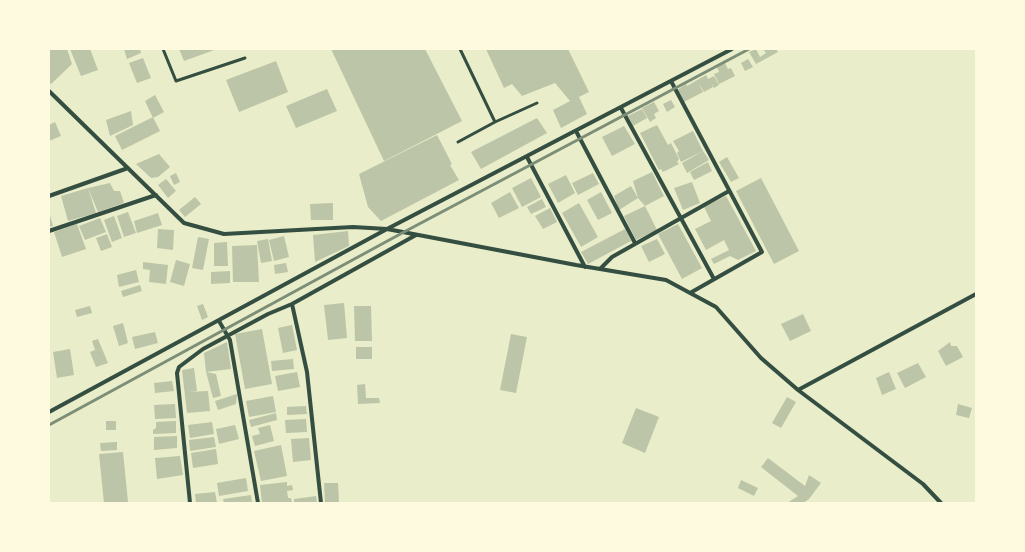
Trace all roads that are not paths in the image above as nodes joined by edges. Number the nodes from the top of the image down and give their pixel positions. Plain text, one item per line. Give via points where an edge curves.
1 (163, 49) edge
2 (460, 49) edge
3 (732, 49) edge
4 (245, 58) dead end
5 (672, 81) junction
6 (49, 91) edge
7 (537, 103) dead end
8 (621, 108) junction
9 (495, 122) junction
10 (576, 131) junction
11 (458, 142) dead end
12 (527, 157) junction
13 (128, 168) junction
14 (729, 191) junction
15 (156, 195) junction
16 (49, 196) edge
17 (681, 218) junction
18 (387, 229) junction
19 (49, 231) edge
20 (417, 235) junction
21 (635, 244) junction
22 (585, 267) junction
23 (600, 269) junction
24 (714, 280) junction
25 (690, 293) junction
26 (976, 294) edge
27 (292, 304) junction
28 (219, 321) junction
29 (228, 336) junction
30 (798, 390) junction
31 (49, 412) edge
32 (190, 503) edge
33 (258, 503) edge
34 (321, 503) edge
35 (940, 503) edge

1 - 4 lane via 176,81
2 - 9 lane
3 - 5 street
5 - 8 street
5 - 14 street
6 - 13 street
7 - 9 lane
8 - 10 street
8 - 17 street
9 - 11 lane
10 - 12 street
10 - 21 street
12 - 18 street
12 - 22 street
13 - 15 street
13 - 16 street
14 - 17 street
14 - 24 street via 762,252
15 - 18 street via 184,223 224,234 353,227
15 - 19 street
17 - 21 street
17 - 24 street
18 - 20 street
18 - 28 street
20 - 22 street
20 - 27 street
21 - 23 street via 612,257
22 - 23 street
23 - 25 street via 666,280
24 - 25 street
25 - 30 street via 716,307 761,358
26 - 30 street
27 - 29 street
27 - 34 street via 307,372
28 - 29 street
28 - 31 street
29 - 32 street via 184,362 177,373
29 - 33 street
30 - 35 street via 923,484

